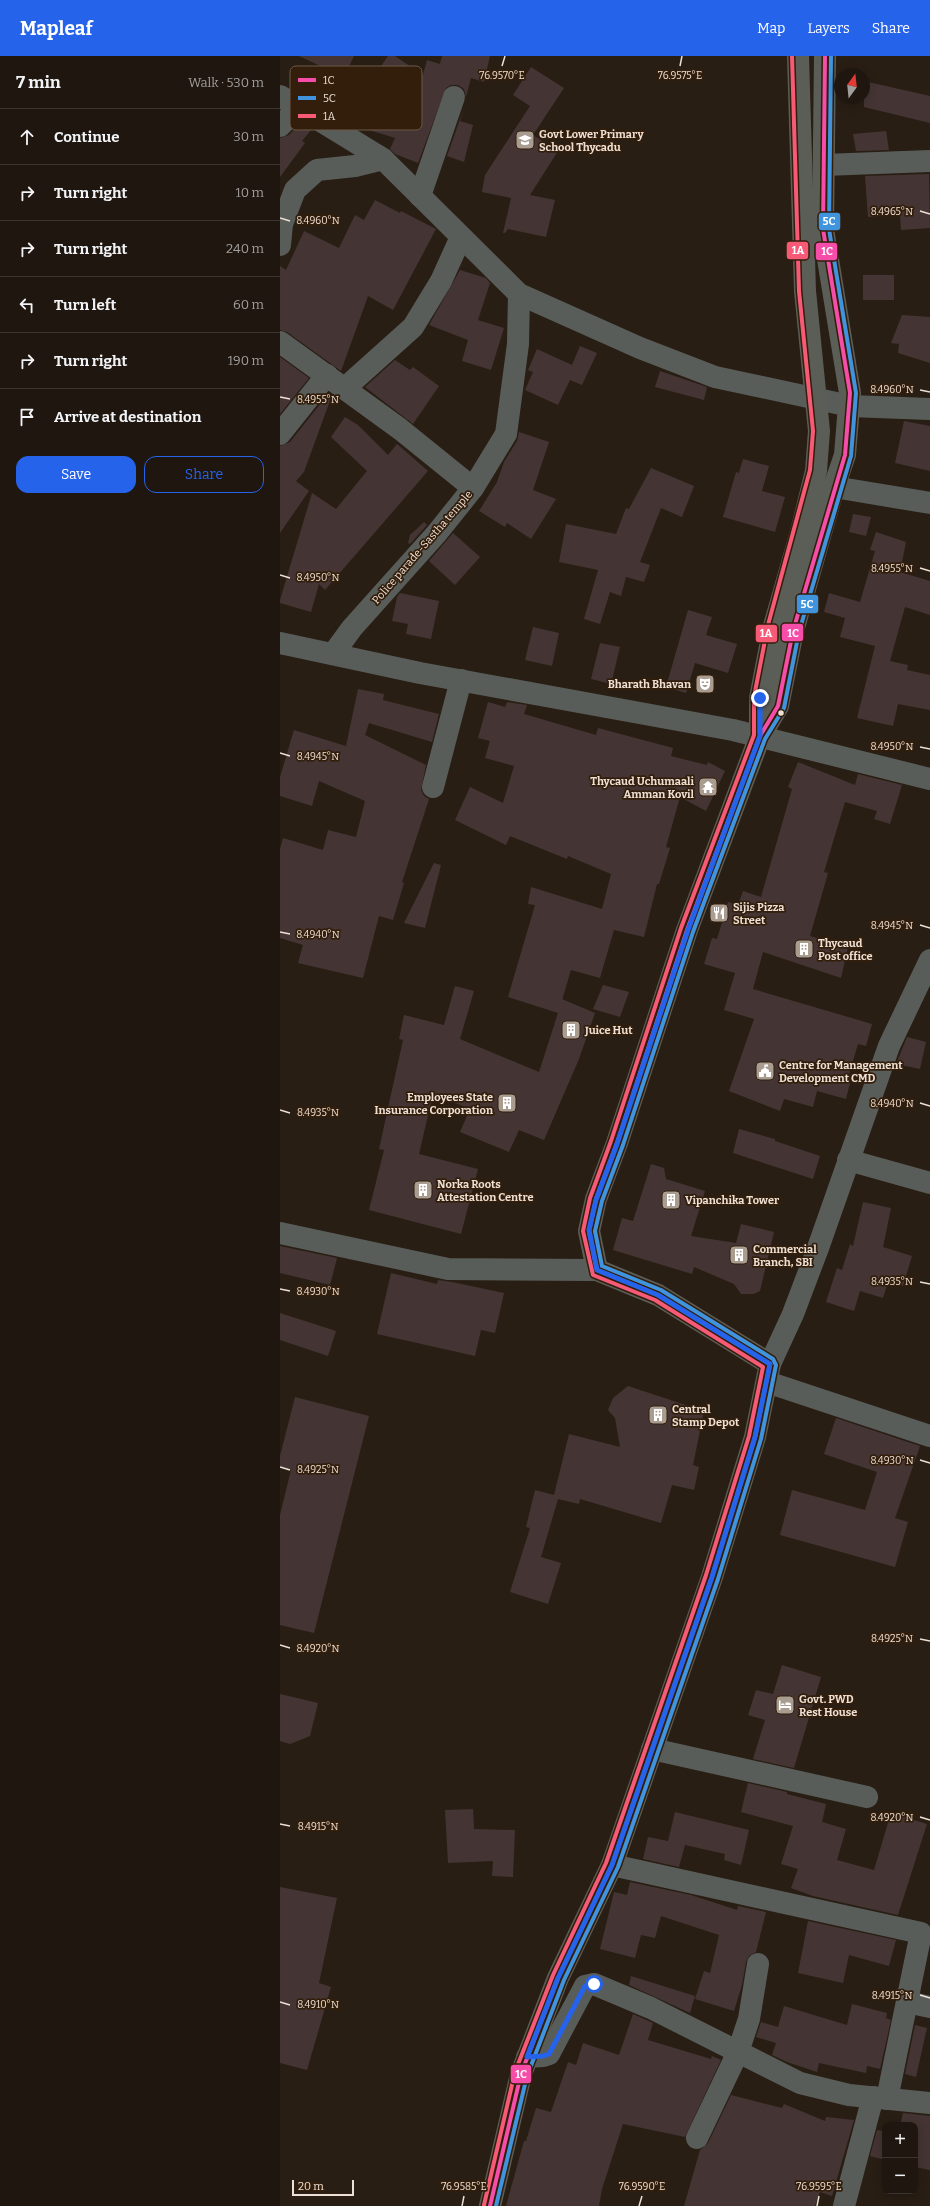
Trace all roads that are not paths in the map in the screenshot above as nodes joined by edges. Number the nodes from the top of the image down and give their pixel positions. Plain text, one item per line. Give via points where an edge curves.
1 (798, 56) edge
2 (825, 56) edge
3 (280, 96) edge
4 (454, 97) dead end
5 (290, 102) edge
6 (290, 115) edge
7 (280, 126) edge
8 (336, 130) edge
9 (383, 159) junction
10 (930, 160) edge
11 (824, 165) junction
12 (420, 196) junction
13 (461, 237) junction
14 (280, 245) edge
15 (519, 294) junction
16 (280, 342) edge
17 (326, 375) junction
18 (345, 388) junction
19 (817, 400) junction
20 (850, 406) junction
21 (930, 408) edge
22 (280, 434) edge
23 (834, 486) junction
24 (473, 488) junction
25 (930, 503) edge
26 (280, 643) edge
27 (333, 654) junction
28 (460, 680) junction
29 (760, 736) junction
30 (930, 779) edge
31 (433, 787) dead end
32 (930, 960) edge
33 (848, 1160) junction
34 (930, 1183) edge
35 (280, 1233) edge
36 (597, 1270) junction
37 (768, 1373) junction
38 (930, 1436) edge
39 (652, 1749) junction
40 (867, 1797) dead end
41 (612, 1865) junction
42 (758, 1964) dead end
43 (907, 2002) junction
44 (930, 2006) edge
45 (738, 2052) junction
46 (527, 2057) junction
47 (880, 2098) junction
48 (930, 2103) edge
49 (697, 2138) dead end
50 (490, 2206) edge
51 (844, 2206) edge

1 - 19 main road via 806,291
2 - 11 main road
3 - 5 street
4 - 12 street
6 - 7 street
8 - 9 street
9 - 12 street
9 - 14 street via 355,166 317,170 294,190 282,224
10 - 11 street
11 - 20 main road via 823,229
12 - 13 street
13 - 15 street
13 - 18 street via 441,281 413,327
15 - 19 street via 640,348 716,377
15 - 24 street, Police parade-Sastha temple via 518,344 506,434
16 - 17 street
17 - 18 street
17 - 22 street
18 - 24 street
19 - 20 street
19 - 29 main road via 819,431 816,471 774,626 760,698
20 - 21 street
20 - 23 main road via 845,455
23 - 25 street
23 - 29 main road via 793,631 778,706
24 - 27 street, Police parade-Sastha temple via 437,533 352,628
26 - 27 street
27 - 28 street
28 - 29 street
28 - 31 street
29 - 30 street
29 - 36 main road via 688,930 596,1200 589,1230
32 - 33 street via 889,1046
33 - 34 street
33 - 37 street via 818,1248
35 - 36 street via 448,1269
36 - 37 main road via 658,1295
37 - 38 street
37 - 39 main road via 755,1437 716,1564
39 - 40 street
39 - 41 main road
41 - 43 street via 921,1933
41 - 46 main road via 558,1978
42 - 45 street via 749,2019
43 - 44 street
43 - 47 street
45 - 46 street via 651,2008 590,1983 585,1986 549,2054
45 - 47 street via 800,2083 849,2095
45 - 49 street
46 - 50 main road via 515,2097
47 - 48 street
47 - 51 street

